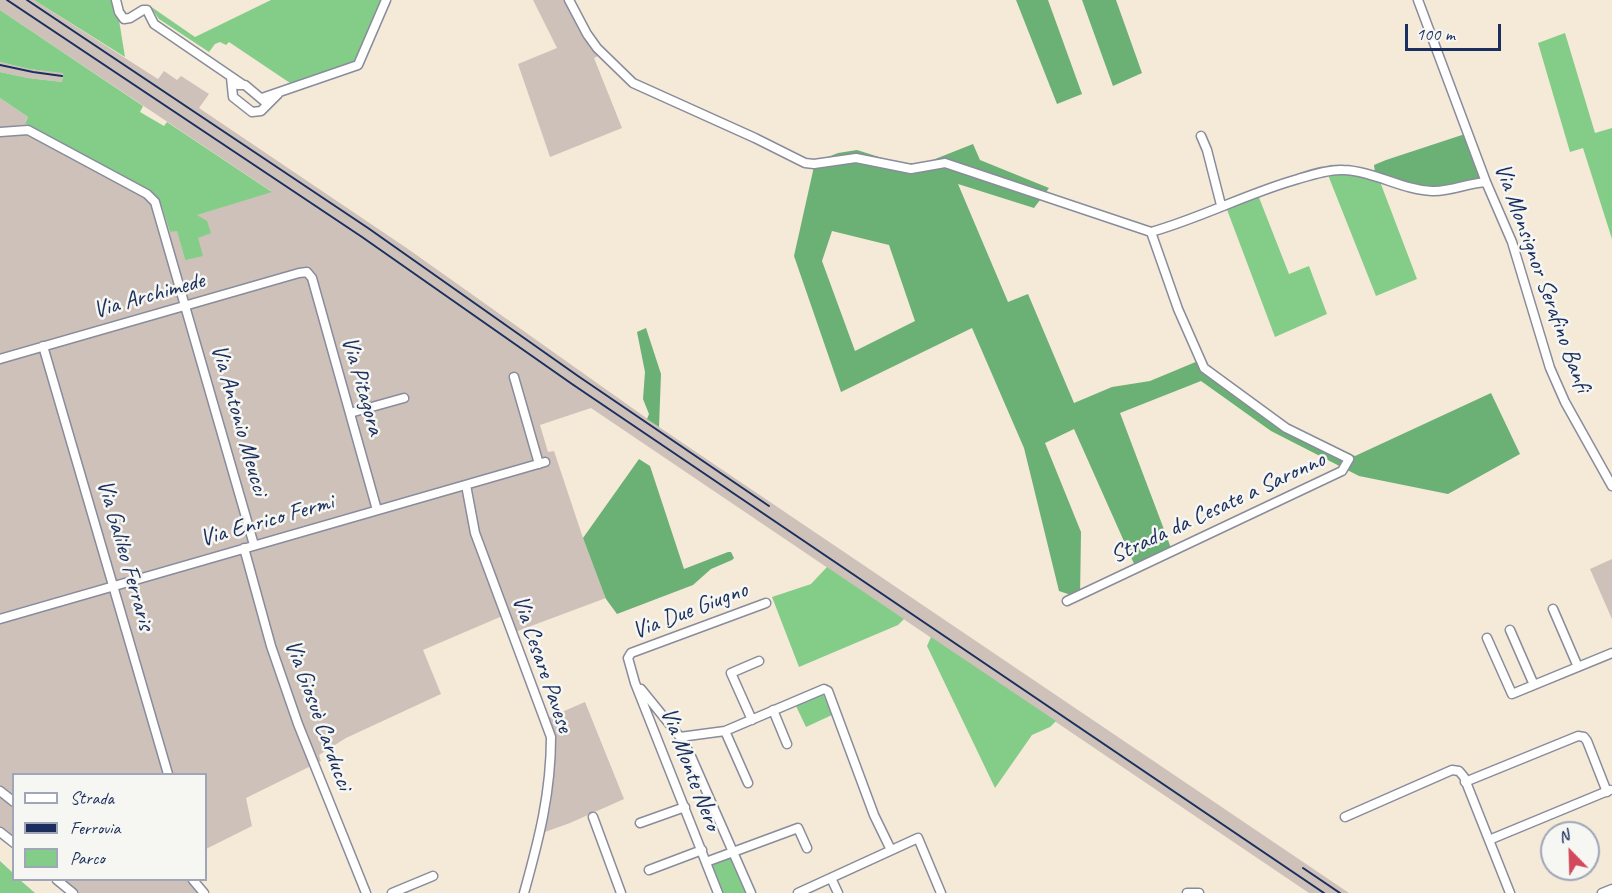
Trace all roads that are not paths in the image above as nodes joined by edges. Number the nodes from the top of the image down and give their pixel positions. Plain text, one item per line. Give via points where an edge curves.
1 (116, 0) edge
2 (386, 0) edge
3 (569, 0) edge
4 (1418, 0) edge
5 (231, 76) junction
6 (242, 84) junction
7 (233, 90) junction
8 (278, 93) junction
9 (262, 98) junction
10 (264, 109) junction
11 (0, 132) edge
12 (1201, 136) dead end
13 (1486, 182) junction
14 (1221, 206) junction
15 (1151, 232) junction
16 (309, 273) joint
17 (186, 306) junction
18 (43, 346) junction
19 (0, 359) edge
20 (514, 377) dead end
21 (404, 398) dead end
22 (350, 413) junction
23 (466, 484) junction
24 (1612, 486) edge
25 (377, 510) junction
26 (254, 545) junction
27 (244, 548) junction
28 (114, 586) junction
29 (1068, 601) dead end
30 (766, 603) dead end
31 (1553, 609) dead end
32 (0, 619) edge
33 (1510, 630) dead end
34 (1487, 638) dead end
35 (1612, 653) edge
36 (628, 658) joint
37 (759, 661) dead end
38 (1578, 667) junction
39 (635, 682) junction
40 (1534, 685) junction
41 (773, 710) junction
42 (752, 720) junction
43 (725, 731) junction
44 (680, 737) junction
45 (788, 744) dead end
46 (168, 773) edge
47 (1466, 782) junction
48 (748, 783) dead end
49 (0, 791) edge
50 (1610, 791) edge
51 (12, 800) edge
52 (685, 807) junction
53 (593, 817) dead end
54 (1345, 817) dead end
55 (640, 823) dead end
56 (0, 832) edge
57 (1488, 840) junction
58 (12, 841) edge
59 (807, 848) dead end
60 (702, 850) junction
61 (891, 850) junction
62 (733, 852) junction
63 (706, 862) junction
64 (649, 870) dead end
65 (433, 876) dead end
66 (831, 878) junction
67 (59, 881) edge
68 (193, 881) edge
69 (1612, 889) edge
70 (73, 893) edge
71 (204, 893) edge
72 (366, 893) edge
73 (392, 893) edge
74 (524, 893) edge
75 (621, 893) edge
76 (717, 893) edge
77 (751, 893) edge
78 (798, 893) edge
79 (838, 893) edge
80 (941, 893) edge
81 (1187, 893) edge
82 (1198, 893) edge
83 (1510, 893) edge
84 (1602, 893) edge

1 - 5 street via 124,19 145,10 154,24
2 - 8 street via 358,65
3 - 15 street via 587,34 624,76 642,88 806,163 856,158 911,169 945,163
4 - 13 street, Via Monsignor Serafino Banfi
5 - 6 street
5 - 7 street
6 - 7 street
6 - 9 street
7 - 10 street via 235,99 248,110
8 - 9 street
8 - 10 street
9 - 10 street
11 - 17 street, Via Antonio Meucci via 28,130 153,198
12 - 14 street
13 - 14 street via 1431,191 1342,170 1279,184
13 - 24 street, Via Monsignor Serafino Banfi via 1512,242 1550,368
14 - 15 street
15 - 29 street, Strada da Cesate a Saronno via 1204,368 1286,429 1349,459 1342,471
16 - 17 street, Via Archimede
16 - 22 street, Via Pitagora
17 - 18 street, Via Archimede
17 - 26 street, Via Antonio Meucci
18 - 19 street, Via Archimede
18 - 28 street, Via Galileo Ferraris
20 - 23 street, Via Enrico Fermi via 542,463
21 - 22 street
22 - 25 street, Via Pitagora
23 - 25 street, Via Enrico Fermi
23 - 74 street, Via Cesare Pavese via 475,533 551,737 542,831
25 - 26 street, Via Enrico Fermi
26 - 27 street, Via Enrico Fermi
27 - 28 street, Via Enrico Fermi
27 - 72 street, Via Giosuè Carducci via 294,713
28 - 32 street, Via Enrico Fermi
28 - 46 street, Via Galileo Ferraris
30 - 36 street, Via Due Giugno via 631,653
31 - 38 street
33 - 40 street
34 - 40 street via 1512,694
35 - 38 street
36 - 39 street, Via Monte Nero
37 - 42 street via 731,673
38 - 40 street
39 - 44 street
39 - 52 street, Via Monte Nero
41 - 42 street
41 - 45 street
41 - 61 street via 824,689 828,691
42 - 43 street
43 - 44 street
43 - 48 street
44 - 62 street
47 - 50 street via 1578,736 1587,741
47 - 54 street via 1459,771 1452,770
47 - 57 street
49 - 51 street
50 - 57 street
52 - 55 street
52 - 60 street, Via Monte Nero
53 - 75 street
56 - 58 street
57 - 83 street
59 - 62 street via 798,828
60 - 63 street, Via Monte Nero
60 - 64 street
61 - 66 street
61 - 80 street via 918,838
62 - 63 street
62 - 77 street
63 - 76 street, Via Monte Nero
65 - 73 street
66 - 78 street
66 - 79 street
67 - 70 street
68 - 71 street
69 - 84 street
81 - 82 street

